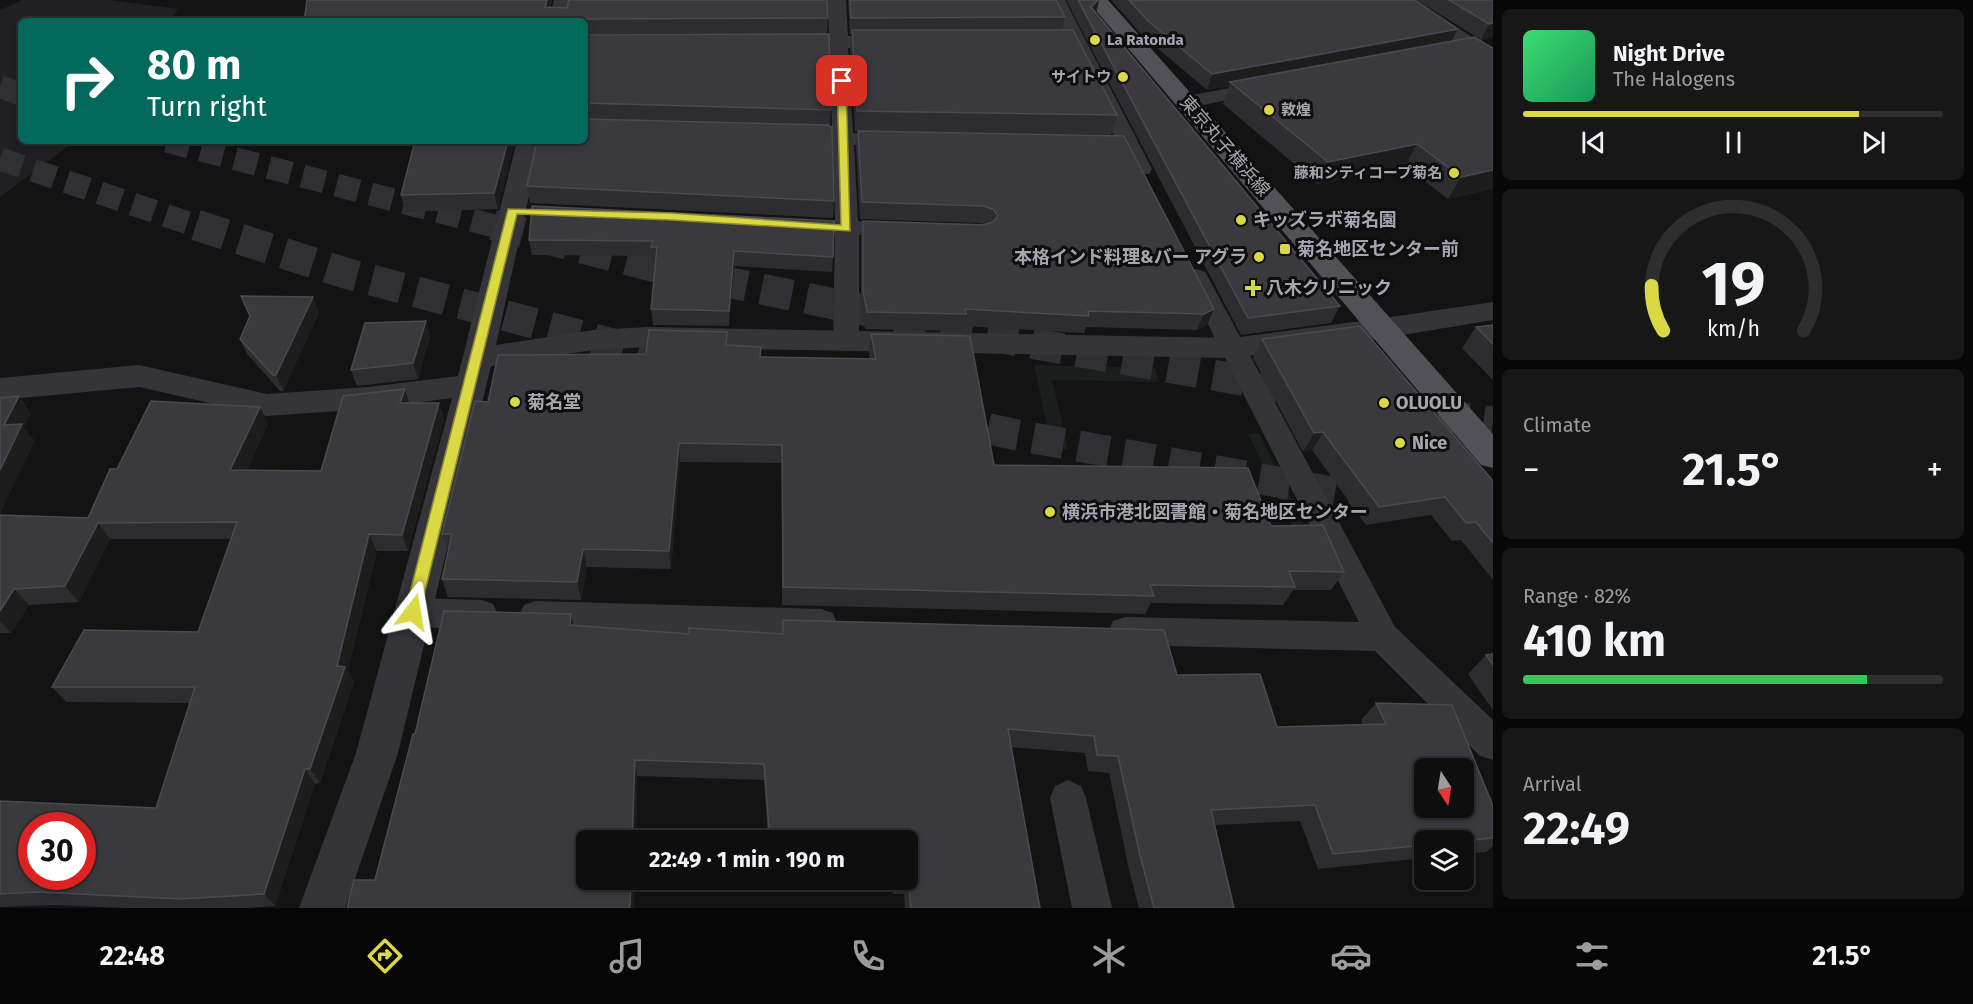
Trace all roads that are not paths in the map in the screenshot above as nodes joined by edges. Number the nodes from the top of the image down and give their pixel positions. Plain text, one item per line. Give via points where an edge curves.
1 (564, 0) edge
2 (837, 0) edge
3 (1056, 0) edge
4 (1096, 0) edge
5 (1399, 0) edge
6 (559, 18) edge
7 (770, 42) edge
8 (840, 42) junction
9 (911, 42) edge
10 (1474, 48) junction
11 (1450, 52) edge
12 (1493, 60) edge
13 (1275, 86) edge
14 (1187, 102) junction
15 (771, 131) edge
16 (844, 138) junction
17 (915, 140) edge
18 (529, 144) edge
19 (1154, 195) edge
20 (776, 224) edge
21 (846, 229) junction
22 (924, 231) edge
23 (1185, 256) edge
24 (1493, 311) edge
25 (1384, 328) junction
26 (846, 341) junction
27 (1232, 348) junction
28 (474, 371) junction
29 (0, 389) edge
30 (1493, 456) edge
31 (413, 612) junction
32 (856, 623) edge
33 (1096, 630) edge
34 (1383, 637) junction
35 (1493, 744) edge
36 (1068, 798) dead end
37 (322, 908) edge
38 (1092, 908) edge

1 - 6 street
2 - 8 lane
3 - 19 lane via 1064,41 1116,143
4 - 14 main road, 東京丸子横浜線
5 - 10 street
7 - 8 lane
8 - 9 lane
8 - 16 lane
10 - 11 lane
10 - 12 street
13 - 14 lane
14 - 25 main road, 東京丸子横浜線
15 - 16 lane via 829,133
16 - 17 lane
16 - 21 lane
18 - 28 street via 524,211
20 - 21 lane
21 - 22 lane
21 - 26 lane
23 - 27 lane
24 - 25 street
25 - 27 street
25 - 30 main road, 東京丸子横浜線
26 - 27 street
26 - 28 street via 648,337 593,340
27 - 34 lane
28 - 29 street via 368,398 267,405 139,376
28 - 31 street
31 - 32 lane
31 - 37 street via 377,753
33 - 34 lane
34 - 35 lane
36 - 38 lane

